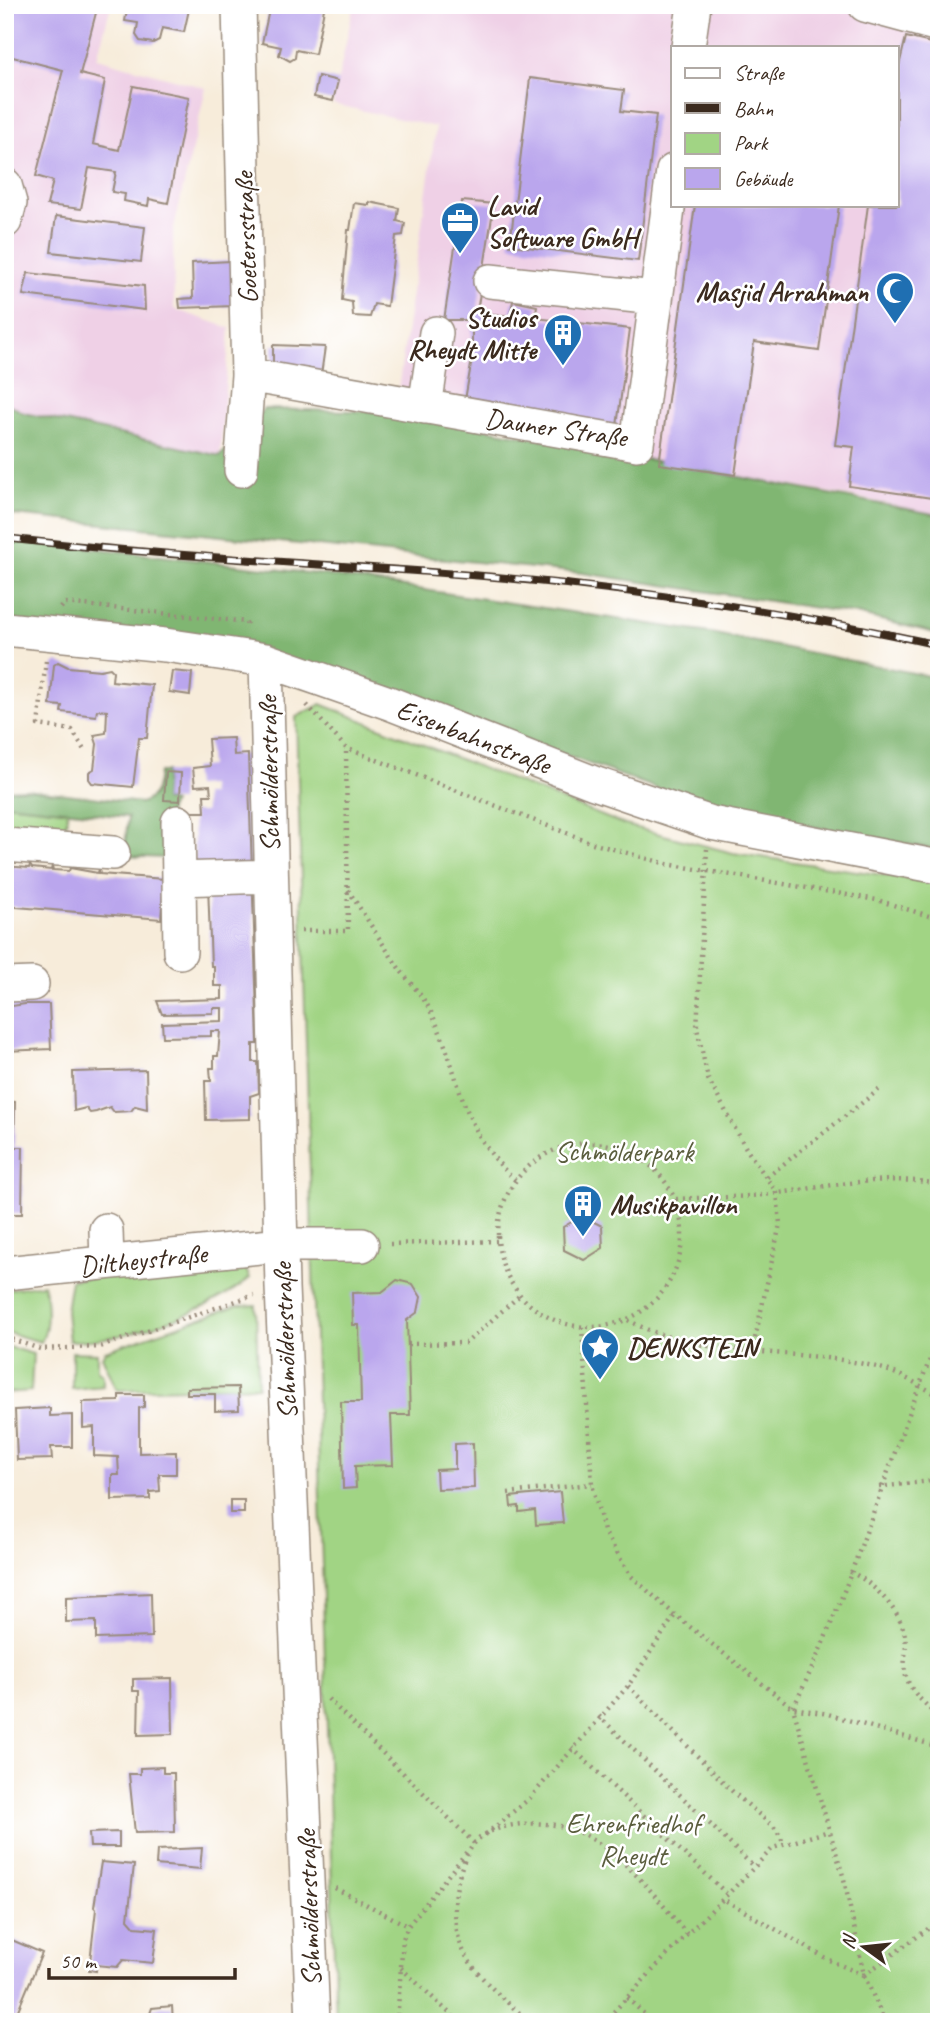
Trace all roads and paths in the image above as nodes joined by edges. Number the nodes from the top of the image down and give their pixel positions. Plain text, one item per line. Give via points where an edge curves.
1 (239, 5) edge
2 (694, 5) edge
3 (865, 5) edge
4 (939, 25) edge
5 (688, 46) edge
6 (5, 185) edge
7 (671, 186) edge
8 (5, 220) edge
9 (490, 281) dead end
10 (656, 298) junction
11 (436, 333) dead end
12 (248, 375) junction
13 (425, 407) junction
14 (241, 470) dead end
15 (205, 617) dead end
16 (246, 622) dead end
17 (5, 629) edge
18 (50, 633) junction
19 (267, 660) junction
20 (84, 750) dead end
21 (178, 822) dead end
22 (711, 823) junction
23 (5, 845) edge
24 (113, 853) dead end
25 (939, 867) edge
26 (703, 869) junction
27 (270, 876) junction
28 (178, 878) junction
29 (348, 890) junction
30 (939, 919) edge
31 (271, 930) junction
32 (180, 952) dead end
33 (881, 1088) dead end
34 (767, 1177) junction
35 (515, 1181) junction
36 (939, 1185) edge
37 (777, 1194) junction
38 (676, 1199) junction
39 (497, 1241) junction
40 (281, 1245) junction
41 (362, 1245) joint
42 (5, 1273) edge
43 (282, 1287) junction
44 (520, 1295) junction
45 (628, 1320) junction
46 (582, 1327) junction
47 (5, 1337) edge
48 (939, 1337) edge
49 (408, 1344) dead end
50 (751, 1352) junction
51 (919, 1385) junction
52 (939, 1396) edge
53 (939, 1480) edge
54 (592, 1484) junction
55 (879, 1487) junction
56 (508, 1493) dead end
57 (850, 1572) junction
58 (675, 1615) junction
59 (297, 1669) junction
60 (628, 1686) junction
61 (793, 1708) junction
62 (599, 1716) junction
63 (936, 1746) edge
64 (572, 1748) junction
65 (829, 1831) junction
66 (474, 1843) junction
67 (784, 1844) junction
68 (754, 1867) junction
69 (308, 1875) junction
70 (726, 1897) junction
71 (939, 1920) edge
72 (408, 1926) junction
73 (687, 1934) junction
74 (401, 1968) junction
75 (863, 1975) junction
76 (627, 1998) junction
77 (313, 2022) edge
78 (397, 2022) edge
79 (459, 2022) edge
80 (530, 2022) edge
81 (604, 2022) edge
82 (653, 2022) edge
83 (885, 2022) edge

1 - 12 street, Goetersstraße
2 - 5 street
3 - 4 street
6 - 8 street via 10,203
7 - 10 street, Dauner Straße
9 - 10 street
10 - 13 street, Dauner Straße via 637,444
11 - 13 street
12 - 13 street, Dauner Straße
12 - 14 street, Goetersstraße
15 - 16 path
17 - 18 street, Eisenbahnstraße
18 - 19 street, Eisenbahnstraße
18 - 20 path via 38,725 72,730
19 - 22 street, Eisenbahnstraße
19 - 27 street, Schmölderstraße
21 - 28 street
22 - 25 street, Eisenbahnstraße
22 - 26 path
23 - 24 street
26 - 29 path via 595,844 346,748
26 - 30 path via 877,900
26 - 34 path via 699,1041 708,1079
27 - 28 street
27 - 31 street, Schmölderstraße
28 - 32 street
29 - 31 path via 348,931
29 - 35 path via 429,1008 476,1134
31 - 40 street, Schmölderstraße via 269,1161
33 - 34 path
34 - 37 path
35 - 38 path via 535,1160 560,1147 587,1142 615,1145 641,1157 662,1175
35 - 39 path via 503,1204
36 - 37 path via 875,1181
37 - 38 path
37 - 50 path via 780,1224
38 - 45 path via 683,1227 681,1256 670,1282 652,1304
39 - 41 path
39 - 44 path via 507,1276
40 - 41 street, Diltheystraße
40 - 42 street, Diltheystraße via 106,1246
40 - 43 street, Schmölderstraße
43 - 47 path via 100,1346 40,1349
43 - 59 street, Schmölderstraße
44 - 46 path via 548,1317
44 - 49 path via 466,1343
45 - 46 path
45 - 50 path via 645,1330
46 - 54 path
48 - 51 path
50 - 51 path via 881,1368
51 - 52 path
51 - 55 path
53 - 55 path
54 - 56 path
54 - 58 path via 604,1531 630,1575
55 - 57 path
57 - 61 path via 825,1644
57 - 63 path via 881,1596 905,1634 904,1668 908,1681 931,1707
58 - 60 path
58 - 61 path
59 - 66 path
59 - 69 street, Schmölderstraße
60 - 62 path
60 - 67 path via 776,1829
61 - 63 path
61 - 65 path
62 - 64 path
62 - 68 path
64 - 66 path via 530,1798
64 - 70 path
65 - 67 path
65 - 75 path via 844,1879
66 - 72 path
66 - 73 path via 500,1828 525,1824 565,1827 619,1861
66 - 80 path via 456,1895 460,1941 473,1968
67 - 68 path via 773,1848
68 - 70 path
69 - 72 path
69 - 77 street, Schmölderstraße
70 - 73 path
70 - 75 path via 829,1960
71 - 75 path
72 - 74 path
73 - 76 path
74 - 78 path
74 - 79 path
75 - 83 path
76 - 81 path
76 - 82 path

